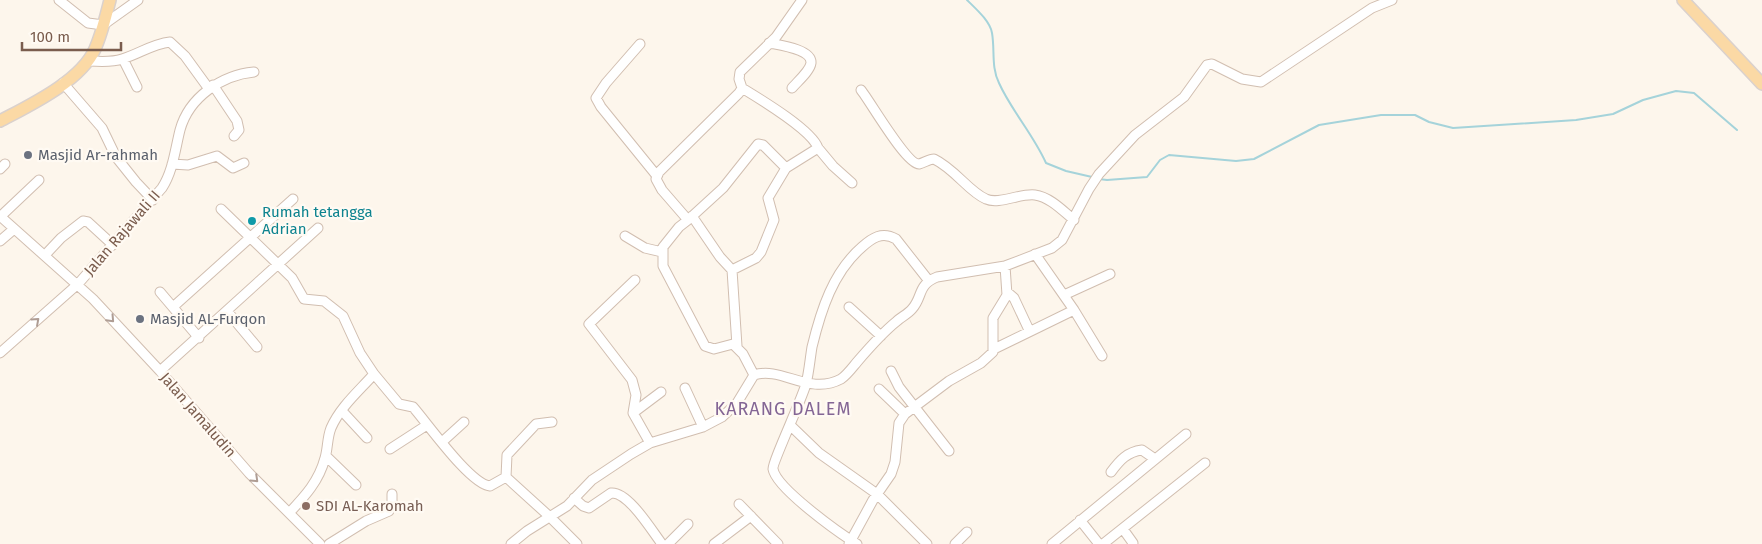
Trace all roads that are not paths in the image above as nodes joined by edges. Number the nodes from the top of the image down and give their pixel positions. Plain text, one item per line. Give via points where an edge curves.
1 (59, 0) edge
2 (110, 0) edge
3 (138, 0) edge
4 (802, 0) edge
5 (1392, 0) edge
6 (1683, 0) edge
7 (103, 25) junction
8 (769, 43) junction
9 (640, 44) dead end
10 (122, 59) junction
11 (87, 61) junction
12 (254, 72) dead end
13 (63, 83) junction
14 (1762, 84) edge
15 (137, 87) dead end
16 (211, 87) junction
17 (742, 88) junction
18 (792, 88) dead end
19 (861, 90) dead end
20 (0, 121) edge
21 (234, 136) dead end
22 (818, 148) junction
23 (244, 163) dead end
24 (172, 164) junction
25 (786, 168) junction
26 (657, 176) junction
27 (39, 180) dead end
28 (852, 183) dead end
29 (153, 200) junction
30 (293, 200) dead end
31 (221, 209) dead end
32 (0, 216) edge
33 (690, 218) junction
34 (1074, 220) junction
35 (318, 228) dead end
36 (14, 229) junction
37 (626, 236) dead end
38 (250, 239) junction
39 (0, 241) edge
40 (113, 245) junction
41 (662, 252) junction
42 (1035, 254) junction
43 (44, 255) junction
44 (277, 264) junction
45 (1005, 266) junction
46 (732, 270) junction
47 (1110, 274) dead end
48 (635, 280) dead end
49 (929, 281) junction
50 (78, 284) junction
51 (160, 292) dead end
52 (1007, 292) junction
53 (1064, 295) junction
54 (173, 307) junction
55 (849, 308) dead end
56 (1074, 310) junction
57 (227, 311) junction
58 (1029, 330) junction
59 (881, 336) junction
60 (199, 338) junction
61 (737, 346) junction
62 (257, 347) dead end
63 (994, 349) junction
64 (0, 353) edge
65 (1102, 356) dead end
66 (160, 371) junction
67 (891, 371) dead end
68 (374, 374) junction
69 (754, 374) junction
70 (806, 384) junction
71 (685, 388) dead end
72 (879, 389) dead end
73 (661, 392) dead end
74 (914, 407) junction
75 (342, 411) junction
76 (633, 413) junction
77 (905, 414) junction
78 (464, 422) dead end
79 (552, 422) dead end
80 (427, 425) junction
81 (791, 426) junction
82 (703, 427) junction
83 (1186, 434) dead end
84 (367, 438) dead end
85 (442, 442) junction
86 (650, 443) junction
87 (390, 449) dead end
88 (949, 451) dead end
89 (326, 456) junction
90 (1155, 459) junction
91 (1205, 463) dead end
92 (1111, 472) dead end
93 (506, 477) junction
94 (356, 485) dead end
95 (392, 494) dead end
96 (877, 494) junction
97 (574, 498) junction
98 (739, 504) dead end
99 (290, 512) junction
100 (550, 516) junction
101 (751, 516) junction
102 (1080, 520) junction
103 (688, 524) dead end
104 (1123, 529) junction
105 (967, 532) dead end
106 (853, 543) edge
107 (1133, 543) edge
108 (320, 544) edge
109 (329, 544) edge
110 (511, 544) edge
111 (577, 544) edge
112 (662, 544) edge
113 (668, 544) edge
114 (714, 544) edge
115 (778, 544) edge
116 (927, 544) edge
117 (955, 544) edge
118 (1052, 544) edge
119 (1101, 544) edge

1 - 7 street via 88,23
2 - 7 main road
3 - 7 street
4 - 8 street via 786,26
5 - 34 street via 1372,8 1260,82 1242,79 1212,64 1206,65 1184,98 1136,135 1099,174
6 - 14 main road
7 - 11 main road
8 - 17 street via 740,72 738,79
8 - 18 street via 797,49 810,59 808,69
9 - 26 street via 596,98
10 - 11 street
10 - 15 street
10 - 16 street via 150,46 170,42
11 - 13 main road
12 - 16 street via 228,77
13 - 20 main road
13 - 29 street via 102,128 116,156
16 - 21 street via 237,121 239,130
16 - 24 street, Jalan Rajawali II via 185,117
17 - 22 street via 779,110 813,139
17 - 26 street
19 - 34 street via 914,162 919,164 934,159 944,163 988,200 1035,194
22 - 25 street
22 - 28 street
23 - 24 street via 233,168 217,156 188,165
24 - 29 street, Jalan Rajawali II via 168,178
25 - 33 street via 758,144 723,188
25 - 46 street via 768,198 774,220 761,252
26 - 33 street via 662,190
27 - 32 street
29 - 40 street, Jalan Rajawali II
30 - 38 street
31 - 38 street
32 - 36 street, Jalan Jamaludin
33 - 41 street via 669,238
33 - 46 street
34 - 42 street via 1058,244
35 - 44 street
36 - 39 street
36 - 43 street, Jalan Jamaludin
37 - 41 street via 645,248
38 - 44 street
38 - 54 street
40 - 43 street via 83,221
40 - 50 street, Jalan Rajawali II
41 - 61 street via 663,266 705,346 714,349 733,344
42 - 45 street
42 - 53 street
43 - 50 street, Jalan Jamaludin
44 - 57 street
44 - 68 street via 292,278 304,299 324,301 343,316
45 - 49 street
45 - 52 street
46 - 61 street
47 - 53 street
48 - 76 street via 589,324 632,380 636,395
49 - 59 street via 920,291 913,308
49 - 70 street via 896,238 884,235 872,238 848,260 834,280 813,345
64 -> 50 street, Jalan Rajawali II
50 -> 66 street, Jalan Jamaludin
51 - 54 street
52 - 58 street via 1014,298
52 - 63 street via 993,318
53 - 56 street
54 - 60 street
55 - 59 street
56 - 58 street
56 - 65 street
57 - 60 street
57 - 62 street
58 - 63 street
59 - 70 street via 841,379
60 - 66 street
61 - 69 street
63 - 74 street via 981,363 949,381
66 -> 99 street, Jalan Jamaludin via 249,472
67 - 74 street
68 - 75 street
68 - 80 street via 399,404 413,407
69 - 70 street via 778,376
69 - 82 street via 730,411
70 - 81 street
71 - 82 street
72 - 77 street
73 - 76 street
74 - 77 street
74 - 88 street
75 - 84 street
75 - 89 street via 330,430
76 - 86 street
77 - 96 street via 899,423 891,474
78 - 85 street
79 - 93 street via 536,424 515,443 506,455
80 - 85 street
80 - 87 street
81 - 96 street via 819,453
81 - 106 street via 773,461 773,472 820,519
82 - 86 street
83 - 90 street
85 - 93 street via 484,485 490,486
86 - 97 street via 602,473
89 - 94 street
89 - 99 street via 309,492
90 - 92 street via 1142,450 1132,451
90 - 102 street
91 - 104 street
93 - 100 street
95 - 109 street via 389,510
96 - 106 street
96 - 116 street
97 - 100 street
97 - 112 street via 589,508 608,494 618,494 634,506
98 - 101 street
99 - 108 street, Jalan Jamaludin
100 - 110 street
100 - 111 street
101 - 114 street
101 - 115 street
102 - 118 street
102 - 119 street
103 - 113 street
104 - 107 street
104 - 119 street
105 - 117 street

